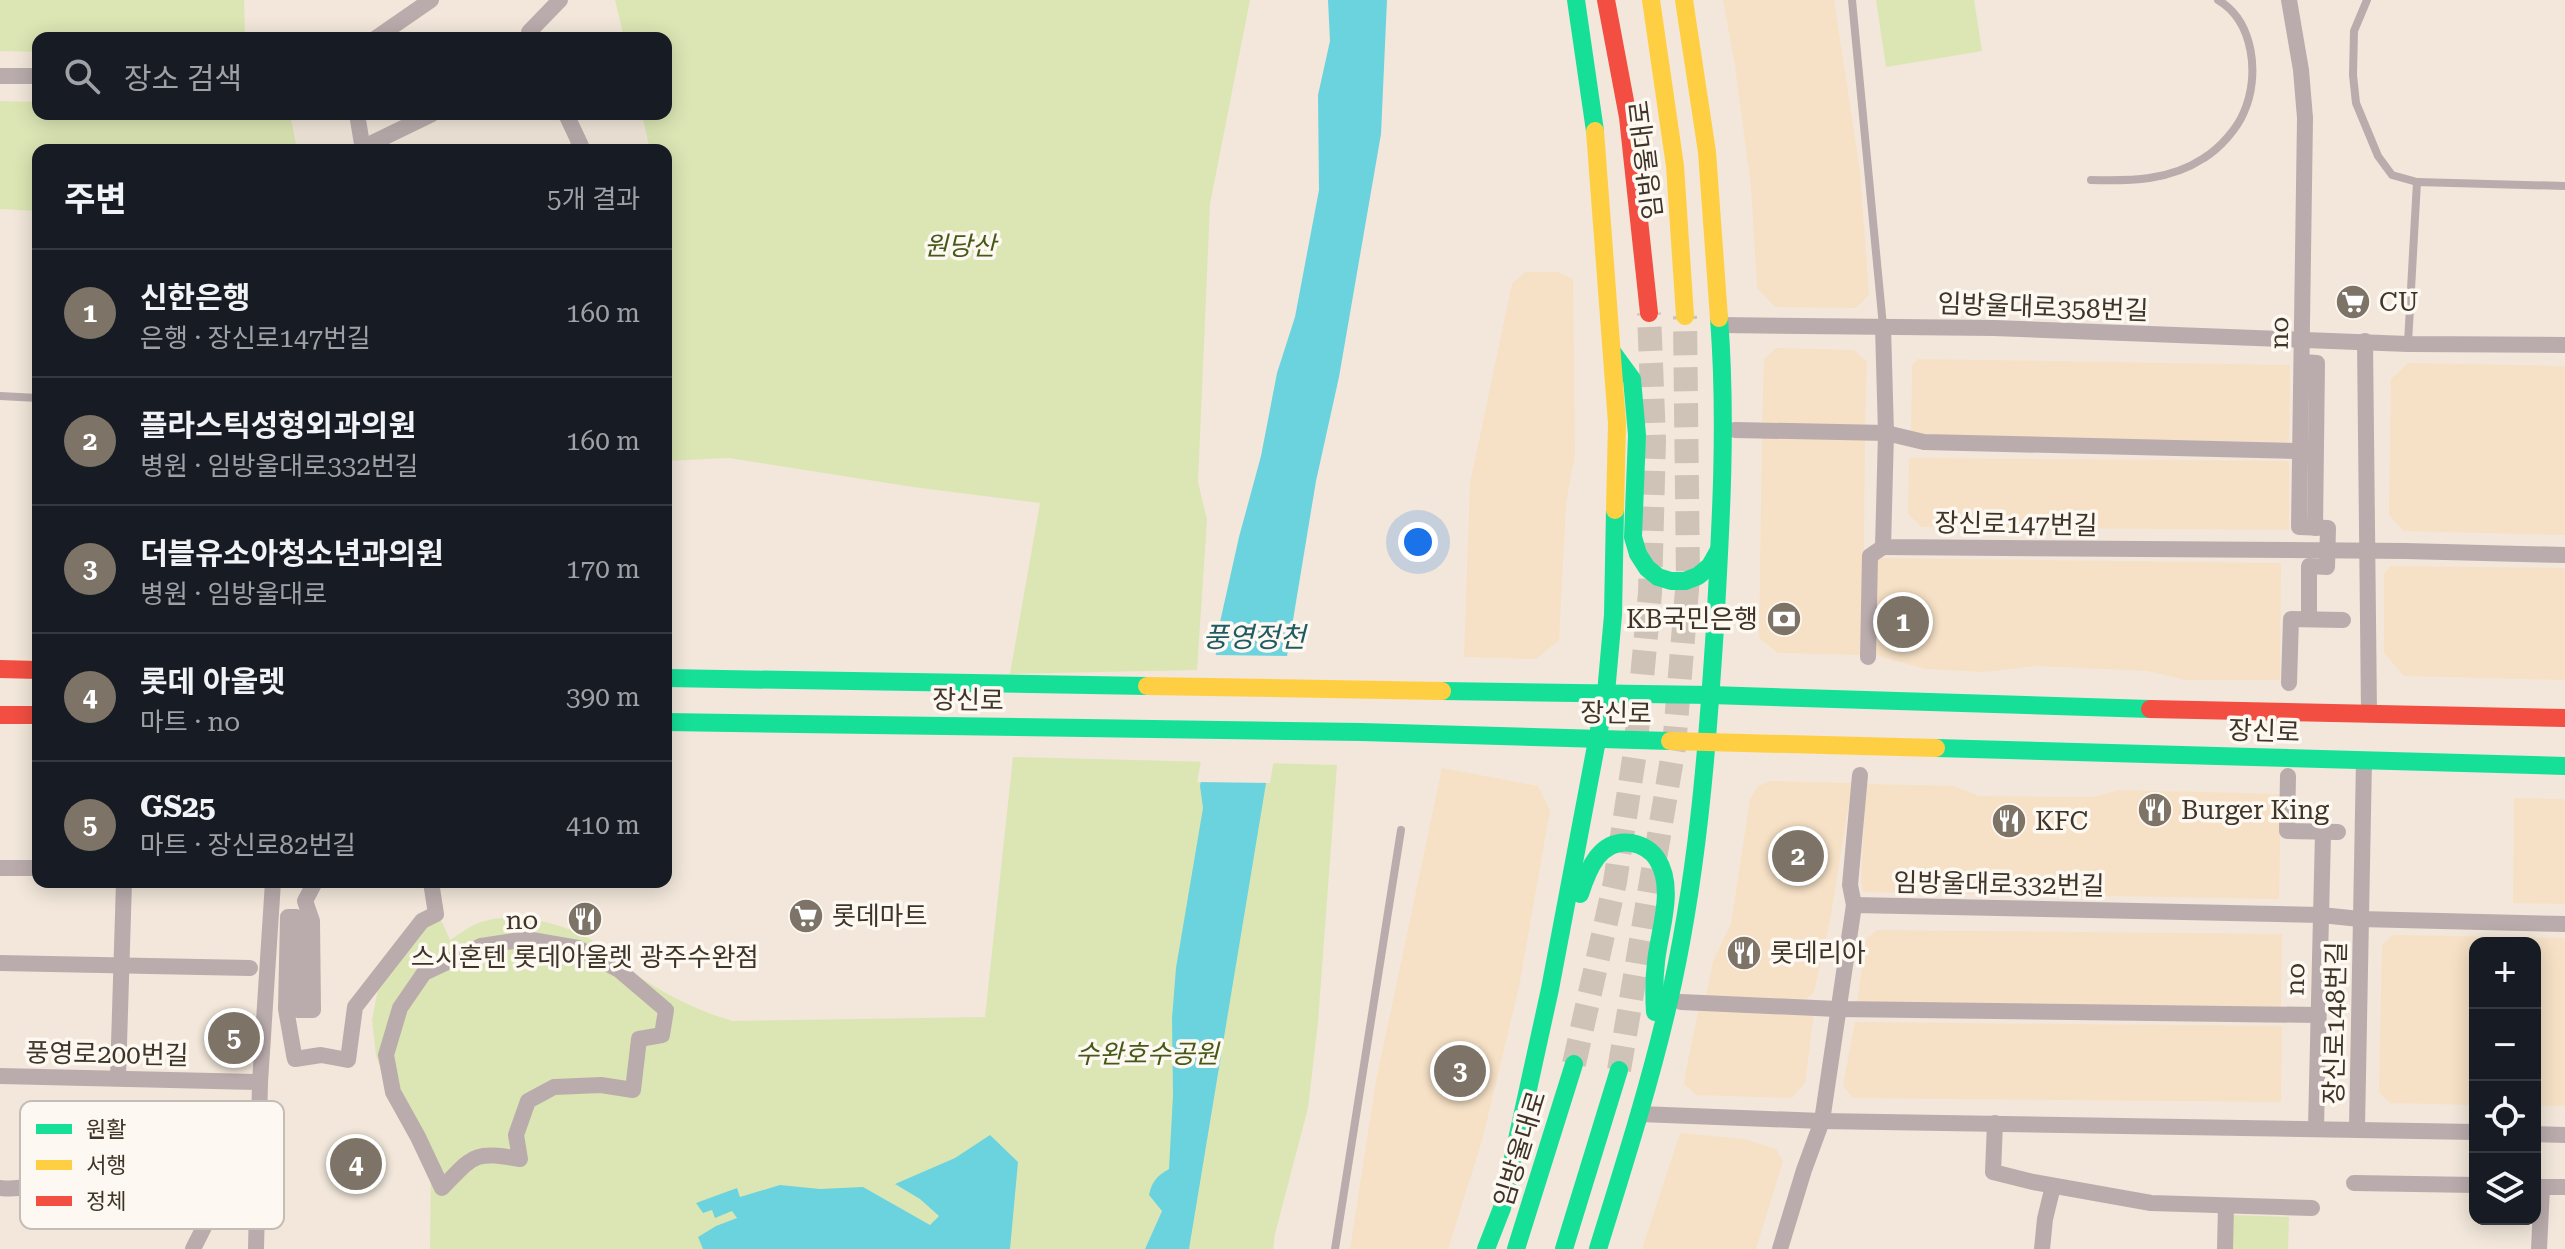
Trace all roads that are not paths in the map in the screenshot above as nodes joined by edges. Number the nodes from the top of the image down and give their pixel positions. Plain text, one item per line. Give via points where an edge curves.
1 (431, 0) edge
2 (560, 0) edge
3 (1576, 0) edge
4 (1606, 0) edge
5 (1651, 0) edge
6 (1684, 0) edge
7 (1852, 0) edge
8 (2218, 0) edge
9 (2289, 0) edge
10 (2367, 0) edge
11 (385, 32) edge
12 (531, 32) edge
13 (0, 76) edge
14 (32, 76) edge
15 (358, 120) edge
16 (420, 120) edge
17 (569, 120) edge
18 (361, 144) edge
19 (372, 144) edge
20 (580, 144) edge
21 (2091, 180) dead end
22 (2417, 182) junction
23 (2565, 186) edge
24 (1649, 313) tunnel mouth
25 (1685, 316) tunnel mouth
26 (1720, 325) junction
27 (1883, 327) junction
28 (2303, 340) junction
29 (2365, 341) junction
30 (2408, 344) junction
31 (2565, 345) edge
32 (1613, 353) junction
33 (2303, 362) junction
34 (0, 396) edge
35 (32, 398) edge
36 (1735, 430) dead end
37 (1886, 433) junction
38 (2301, 451) junction
39 (2315, 528) junction
40 (1721, 534) junction
41 (1883, 547) junction
42 (2328, 551) junction
43 (2368, 552) junction
44 (2565, 555) edge
45 (2309, 619) junction
46 (2343, 620) dead end
47 (1868, 657) dead end
48 (0, 669) edge
49 (32, 670) edge
50 (672, 678) edge
51 (2289, 683) dead end
52 (1606, 693) junction
53 (1711, 695) junction
54 (2369, 712) junction
55 (0, 715) edge
56 (32, 715) edge
57 (2565, 718) edge
58 (672, 722) edge
59 (1597, 739) junction
60 (1708, 741) junction
61 (2364, 760) junction
62 (2565, 766) edge
63 (1860, 775) dead end
64 (2291, 778) dead end
65 (1401, 830) dead end
66 (0, 868) edge
67 (32, 868) edge
68 (124, 888) edge
69 (273, 888) edge
70 (312, 888) edge
71 (432, 888) edge
72 (1854, 905) junction
73 (2321, 915) junction
74 (2360, 919) junction
75 (2565, 924) edge
76 (0, 963) edge
77 (121, 966) junction
78 (250, 968) dead end
79 (1550, 989) junction
80 (1681, 1002) dead end
81 (1837, 1009) junction
82 (2317, 1015) junction
83 (1656, 1050) junction
84 (1574, 1064) tunnel mouth
85 (1619, 1070) tunnel mouth
86 (0, 1076) edge
87 (118, 1077) junction
88 (260, 1082) junction
89 (260, 1101) edge
90 (1640, 1114) junction
91 (1822, 1121) junction
92 (1995, 1123) junction
93 (2316, 1127) junction
94 (2357, 1128) junction
95 (2469, 1132) edge
96 (2541, 1134) edge
97 (2565, 1135) edge
98 (520, 1159) joint
99 (2354, 1183) dead end
100 (2469, 1185) edge
101 (2053, 1186) junction
102 (2541, 1186) edge
103 (2565, 1187) edge
104 (0, 1188) edge
105 (20, 1189) edge
106 (2226, 1206) junction
107 (2312, 1208) dead end
108 (2539, 1225) edge
109 (203, 1229) edge
110 (256, 1229) edge
111 (193, 1249) edge
112 (256, 1249) edge
113 (1335, 1249) edge
114 (1486, 1249) edge
115 (1516, 1249) edge
116 (1564, 1249) edge
117 (1598, 1249) edge
118 (1780, 1249) edge
119 (2042, 1249) edge
120 (2225, 1249) edge
121 (2539, 1249) edge

1 - 11 street
2 - 12 street
3 - 32 main road via 1595,132
4 - 24 main road, 임방울대로 via 1631,129
5 - 25 main road, 임방울대로 via 1675,166
6 - 26 main road via 1707,152
7 - 27 lane
8 - 21 lane via 2239,19 2253,63 2245,111 2230,135 2179,172 2143,181
9 - 28 street, no via 2305,118
10 - 22 lane via 2354,31 2356,103 2378,156 2392,175
13 - 14 street
15 - 18 street
16 - 19 street
17 - 20 street
22 - 23 lane
22 - 30 lane
26 - 27 street, 임방울대로358번길
26 - 40 main road
27 - 28 street, 임방울대로358번길
27 - 37 street
28 - 29 street, 임방울대로358번길
28 - 33 street, no
29 - 30 street, 임방울대로358번길
29 - 43 street
30 - 31 street, 임방울대로358번길
32 - 40 main road via 1632,379 1637,435 1633,537 1641,564 1664,580 1693,579 1715,562
32 - 52 main road via 1617,423
33 - 38 street, no
33 - 39 street via 2317,363
34 - 35 lane
36 - 37 street
37 - 38 street via 1924,442
37 - 41 street
38 - 39 street, no via 2299,527
39 - 42 street, no via 2328,528
40 - 53 main road
41 - 42 street, 장신로147번길
41 - 47 street via 1870,556
42 - 43 street, 장신로147번길
42 - 45 street via 2327,567 2309,566
43 - 44 street, 장신로147번길
43 - 54 street
45 - 46 street
45 - 51 street via 2291,619 2296,661
48 - 49 main road
50 - 52 main road, 장신로
52 - 53 main road, 장신로
52 - 59 main road
53 - 54 main road, 장신로
53 - 60 main road
54 - 57 main road, 장신로
55 - 56 main road
58 - 59 main road, 장신로
59 - 60 main road, 장신로
59 - 79 main road
60 - 61 main road, 장신로
60 - 83 main road via 1690,883
61 - 62 main road, 장신로
61 - 74 street, 장신로148번길
63 - 72 street via 1850,885
64 - 73 street, no via 2287,831 2331,833
65 - 113 lane
66 - 67 street
68 - 77 street
69 - 88 street
70 - 71 street via 305,901 312,921 313,1010 298,1010 300,923 288,917 286,1009 294,1055 348,1060 355,1007 422,921 436,914
72 - 73 street, 임방울대로332번길
72 - 81 street
73 - 74 street, 임방울대로332번길
73 - 82 street, no
74 - 75 street, 장신로148번길
74 - 94 street, 장신로148번길
76 - 77 street
77 - 78 street
77 - 87 street
79 - 83 main road via 1596,857 1618,843 1644,847 1655,855 1665,879 1656,965
79 - 114 main road via 1502,1208
80 - 81 street
81 - 82 street
81 - 91 street
82 - 93 street, no
83 - 90 main road
84 - 115 main road, 임방울대로
85 - 116 main road
86 - 87 street, 풍영로200번길
87 - 88 street, 풍영로200번길
88 - 89 street
90 - 91 street
90 - 117 main road
91 - 92 street
91 - 118 street
92 - 93 street
92 - 101 street via 1993,1172
93 - 94 street
94 - 95 street
96 - 97 street
98 - 98 street, no via 488,1154 469,1160 442,1188 393,1092 386,1055 400,1008 424,973 481,946 526,939 578,948 619,970 666,1010 662,1035 639,1039 633,1090 554,1087 528,1101 516,1135
99 - 100 street
101 - 106 street via 2151,1203
101 - 119 street
102 - 103 street
104 - 105 street
106 - 107 street
106 - 120 street
108 - 121 street
109 - 111 street
110 - 112 street

